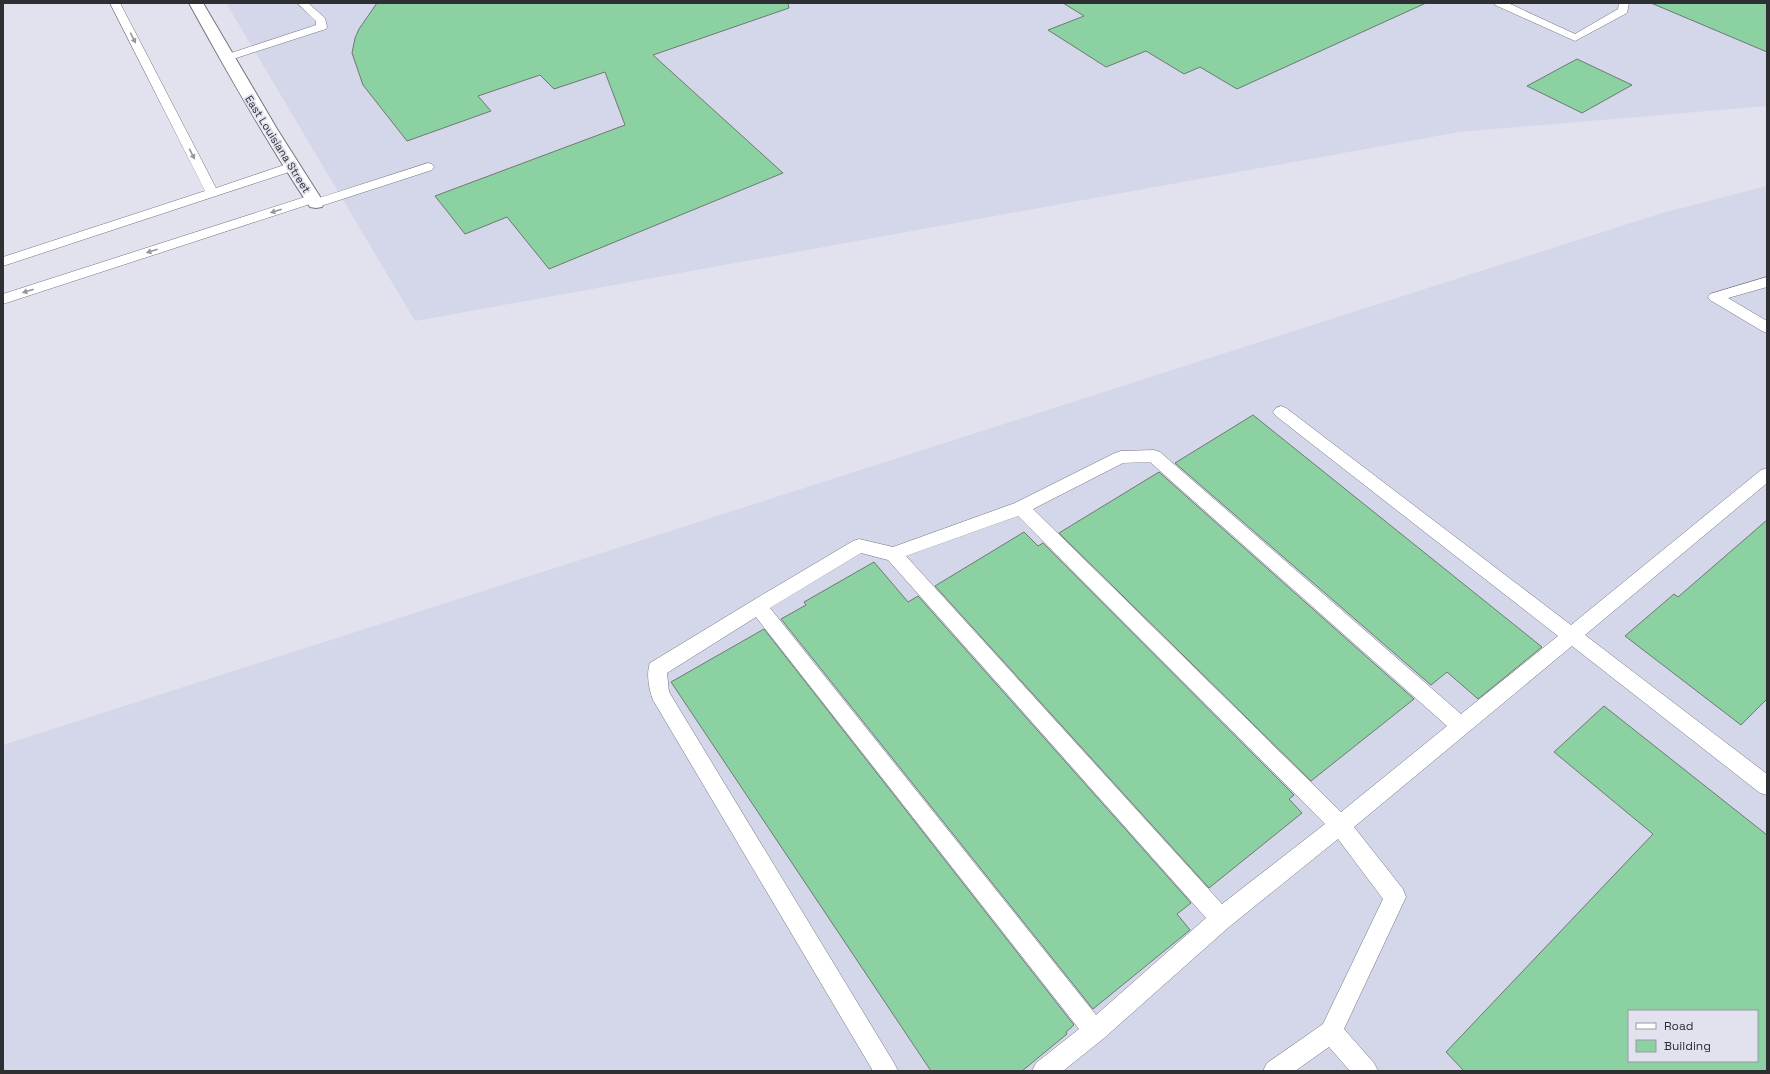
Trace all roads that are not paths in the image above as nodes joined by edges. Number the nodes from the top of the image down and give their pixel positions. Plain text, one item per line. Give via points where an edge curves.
1 (115, 3) edge
2 (196, 3) edge
3 (302, 3) edge
4 (1499, 3) edge
5 (1624, 3) edge
6 (226, 58) junction
7 (291, 167) junction
8 (428, 167) dead end
9 (212, 193) junction
10 (314, 201) junction
11 (3, 262) edge
12 (1767, 282) edge
13 (3, 299) edge
14 (1767, 328) edge
15 (1281, 412) dead end
16 (1767, 474) edge
17 (1022, 508) junction
18 (893, 554) junction
19 (758, 606) junction
20 (1572, 636) junction
21 (1462, 726) junction
22 (1767, 786) edge
23 (1340, 825) junction
24 (1220, 919) junction
25 (1095, 1031) junction
26 (1331, 1032) junction
27 (886, 1071) edge
28 (1044, 1071) edge
29 (1275, 1071) edge
30 (1366, 1071) edge

1 -> 9 lane
2 - 6 street, East Louisiana Street
3 - 6 lane via 321,20 322,27
4 - 5 lane via 1575,38 1623,11
6 - 7 street, East Louisiana Street
7 - 9 lane
7 - 10 street, East Louisiana Street
8 - 10 lane, East Louisiana Street
9 - 11 lane
10 -> 13 lane
12 - 14 lane via 1715,297
15 - 20 lane
16 - 20 lane
17 - 18 lane
17 - 21 lane via 1121,457 1154,456
17 - 23 lane
18 - 19 lane via 860,546
18 - 24 lane
19 - 25 lane
19 - 27 lane via 657,669 660,694
20 - 21 lane
20 - 22 lane
21 - 23 lane
23 - 24 lane
23 - 26 lane via 1395,897
24 - 25 lane
25 - 28 lane
26 - 29 lane
26 - 30 lane

